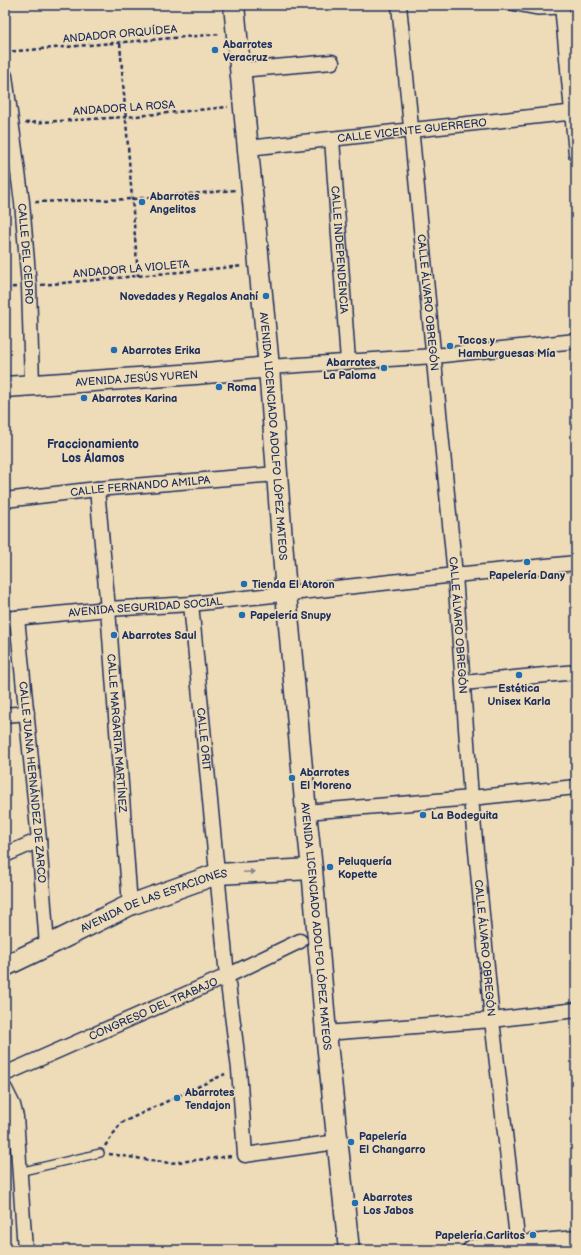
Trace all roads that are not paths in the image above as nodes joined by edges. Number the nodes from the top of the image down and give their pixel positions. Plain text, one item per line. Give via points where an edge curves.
1 (234, 5) edge
2 (399, 5) edge
3 (506, 5) edge
4 (563, 8) edge
5 (332, 62) dead end
6 (240, 70) junction
7 (5, 76) edge
8 (574, 112) edge
9 (411, 130) junction
10 (332, 138) junction
11 (248, 148) junction
12 (576, 154) edge
13 (576, 341) edge
14 (434, 356) junction
15 (348, 361) junction
16 (269, 367) junction
17 (32, 384) junction
18 (5, 387) edge
19 (276, 474) junction
20 (97, 489) junction
21 (5, 500) edge
22 (576, 563) edge
23 (455, 575) junction
24 (286, 593) junction
25 (191, 604) junction
26 (108, 609) junction
27 (11, 618) edge
28 (576, 672) edge
29 (463, 683) junction
30 (27, 713) junction
31 (5, 715) edge
32 (576, 787) edge
33 (471, 798) junction
34 (306, 812) junction
35 (39, 840) junction
36 (5, 855) edge
37 (312, 868) junction
38 (217, 874) junction
39 (130, 905) junction
40 (300, 941) dead end
41 (48, 946) junction
42 (5, 966) edge
43 (227, 976) junction
44 (576, 1010) edge
45 (492, 1020) junction
46 (326, 1033) junction
47 (5, 1074) edge
48 (5, 1089) edge
49 (337, 1142) junction
50 (100, 1153) road end
51 (19, 1172) junction
52 (576, 1241) edge
53 (518, 1246) junction
54 (25, 1250) edge
55 (349, 1250) edge
56 (473, 1250) edge

1 - 6 street, AVENIDA LICENCIADO ADOLFO LÓPEZ MATEOS
2 - 9 street, CALLE ÁLVARO OBREGÓN
3 - 4 lane via 538,11
4 - 8 street
5 - 6 street
6 - 11 street, AVENIDA LICENCIADO ADOLFO LÓPEZ MATEOS
7 - 17 street, CALLE DEL CEDRO via 22,202 29,286
8 - 9 street, CALLE VICENTE GUERRERO
8 - 12 street
9 - 10 street, CALLE VICENTE GUERRERO
9 - 14 street, CALLE ÁLVARO OBREGÓN
10 - 11 street, CALLE VICENTE GUERRERO
10 - 15 street, CALLE INDEPENDENCIA
11 - 16 street, AVENIDA LICENCIADO ADOLFO LÓPEZ MATEOS
13 - 14 street
14 - 15 street
14 - 23 street, CALLE ÁLVARO OBREGÓN
15 - 16 street
16 - 17 street, AVENIDA JESÚS YUREN
16 - 19 street, AVENIDA LICENCIADO ADOLFO LÓPEZ MATEOS
17 - 18 street, AVENIDA JESÚS YUREN
19 - 20 street, CALLE FERNANDO AMILPA
19 - 24 street, AVENIDA LICENCIADO ADOLFO LÓPEZ MATEOS
20 - 21 street, CALLE FERNANDO AMILPA
20 - 26 street, CALLE MARGARITA MARTÍNEZ
22 - 23 street, AVENIDA SEGURIDAD SOCIAL
23 - 24 street, AVENIDA SEGURIDAD SOCIAL
23 - 29 street, CALLE ÁLVARO OBREGÓN
24 - 25 street, AVENIDA SEGURIDAD SOCIAL
24 - 34 street, AVENIDA LICENCIADO ADOLFO LÓPEZ MATEOS
25 - 26 street, AVENIDA SEGURIDAD SOCIAL
25 - 38 street, CALLE ORIT
26 - 27 street, AVENIDA SEGURIDAD SOCIAL
26 - 39 street, CALLE MARGARITA MARTÍNEZ
27 - 30 street, CALLE JUANA HERNÁNDEZ DE ZARCO
28 - 29 street
29 - 33 street, CALLE ÁLVARO OBREGÓN
30 - 31 street
30 - 35 street, CALLE JUANA HERNÁNDEZ DE ZARCO
32 - 33 street
33 - 34 street
33 - 45 street, CALLE ÁLVARO OBREGÓN
34 - 37 street, AVENIDA LICENCIADO ADOLFO LÓPEZ MATEOS
35 - 36 street
35 - 41 street, CALLE JUANA HERNÁNDEZ DE ZARCO
38 -> 37 street, AVENIDA DE LAS ESTACIONES
37 - 46 street, AVENIDA LICENCIADO ADOLFO LÓPEZ MATEOS
38 - 39 street, AVENIDA DE LAS ESTACIONES
38 - 43 street, CALLE ORIT
39 - 41 street, AVENIDA DE LAS ESTACIONES
40 - 43 street, CONGRESO DEL TRABAJO
41 - 42 street, AVENIDA DE LAS ESTACIONES
43 - 47 street, CONGRESO DEL TRABAJO
43 - 49 street, CALLE ORIT via 245,1155
44 - 45 street
45 - 46 street
45 - 53 street, CALLE ÁLVARO OBREGÓN
46 - 49 street, AVENIDA LICENCIADO ADOLFO LÓPEZ MATEOS
48 - 51 street via 16,1117
49 - 55 street, AVENIDA LICENCIADO ADOLFO LÓPEZ MATEOS
50 - 51 lane
51 - 54 street
52 - 53 street
53 - 56 street

